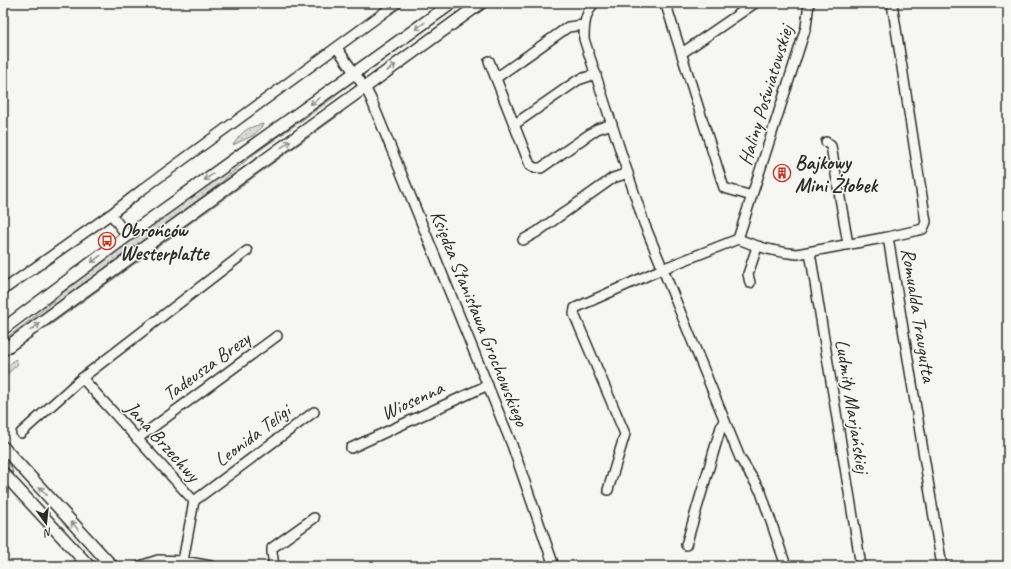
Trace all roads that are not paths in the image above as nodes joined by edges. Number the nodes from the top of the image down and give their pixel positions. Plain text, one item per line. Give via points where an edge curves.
1 (397, 3) edge
2 (452, 3) edge
3 (481, 3) edge
4 (594, 3) edge
5 (755, 3) edge
6 (809, 3) edge
7 (892, 3) edge
8 (668, 5) edge
9 (584, 25) junction
10 (336, 48) junction
11 (682, 53) junction
12 (490, 61) dead end
13 (354, 73) junction
14 (596, 74) junction
15 (496, 78) junction
16 (364, 87) junction
17 (515, 124) junction
18 (612, 124) junction
19 (826, 142) dead end
20 (628, 173) junction
21 (752, 196) junction
22 (111, 214) junction
23 (127, 236) junction
24 (888, 237) junction
25 (738, 239) junction
26 (523, 240) dead end
27 (848, 244) junction
28 (757, 246) junction
29 (248, 251) dead end
30 (810, 252) junction
31 (662, 269) junction
32 (750, 283) dead end
33 (3, 290) edge
34 (3, 329) edge
35 (277, 336) dead end
36 (3, 350) edge
37 (82, 378) junction
38 (488, 385) junction
39 (314, 412) dead end
40 (724, 420) junction
41 (21, 433) dead end
42 (137, 439) junction
43 (3, 447) edge
44 (351, 448) dead end
45 (3, 473) edge
46 (608, 490) dead end
47 (194, 501) junction
48 (314, 518) dead end
49 (686, 545) dead end
50 (183, 561) junction
51 (89, 566) edge
52 (112, 566) edge
53 (140, 566) edge
54 (211, 566) edge
55 (274, 566) edge
56 (554, 566) edge
57 (786, 566) edge
58 (861, 566) edge
59 (942, 566) edge

1 - 10 street
2 -> 13 main road
16 -> 3 main road
4 - 9 street via 588,11
5 - 11 street, Haliny Poświatowskiej
6 - 21 street, Haliny Poświatowskiej via 806,27
7 - 24 street, Romualda Traugutta via 926,222 923,229
8 - 11 street, Haliny Poświatowskiej
9 - 14 street via 584,39
9 - 15 street via 568,27
10 - 13 street, Księdza Stanisława Grochowskiego
10 - 22 street
11 - 21 street, Haliny Poświatowskiej via 724,188
12 - 15 street
13 - 16 street, Księdza Stanisława Grochowskiego
13 -> 23 main road
14 - 17 street via 578,80
14 - 18 street
15 - 17 street
36 -> 16 main road
16 - 38 street, Księdza Stanisława Grochowskiego
17 - 18 street via 530,164 535,168 541,168 597,128
18 - 20 street
19 - 27 street via 831,146
20 - 26 street via 613,178
20 - 31 street
21 - 25 street, Haliny Poświatowskiej
22 - 23 street
22 - 33 street
23 -> 34 main road
24 - 27 street
24 - 59 street, Romualda Traugutta
25 - 28 street
25 - 31 street
27 - 30 street
28 - 30 street via 796,254
28 - 32 street via 748,274
29 - 37 street
30 - 58 street, Ludmiły Marjańskiej
31 - 40 street
31 - 46 street via 575,308 574,314 624,434
35 - 42 street, Tadeusza Brezy
37 - 41 street
37 - 42 street, Jana Brzechwy
38 - 44 street, Wiosenna
38 - 56 street, Księdza Stanisława Grochowskiego
39 - 47 street, Leonida Teligi
40 - 49 street
40 - 57 street via 740,458 761,492
42 - 47 street, Jana Brzechwy
52 -> 43 main road
45 - 51 main road
47 - 50 street, Jana Brzechwy
48 - 55 street via 272,548
50 - 53 street via 158,560
50 - 54 street

